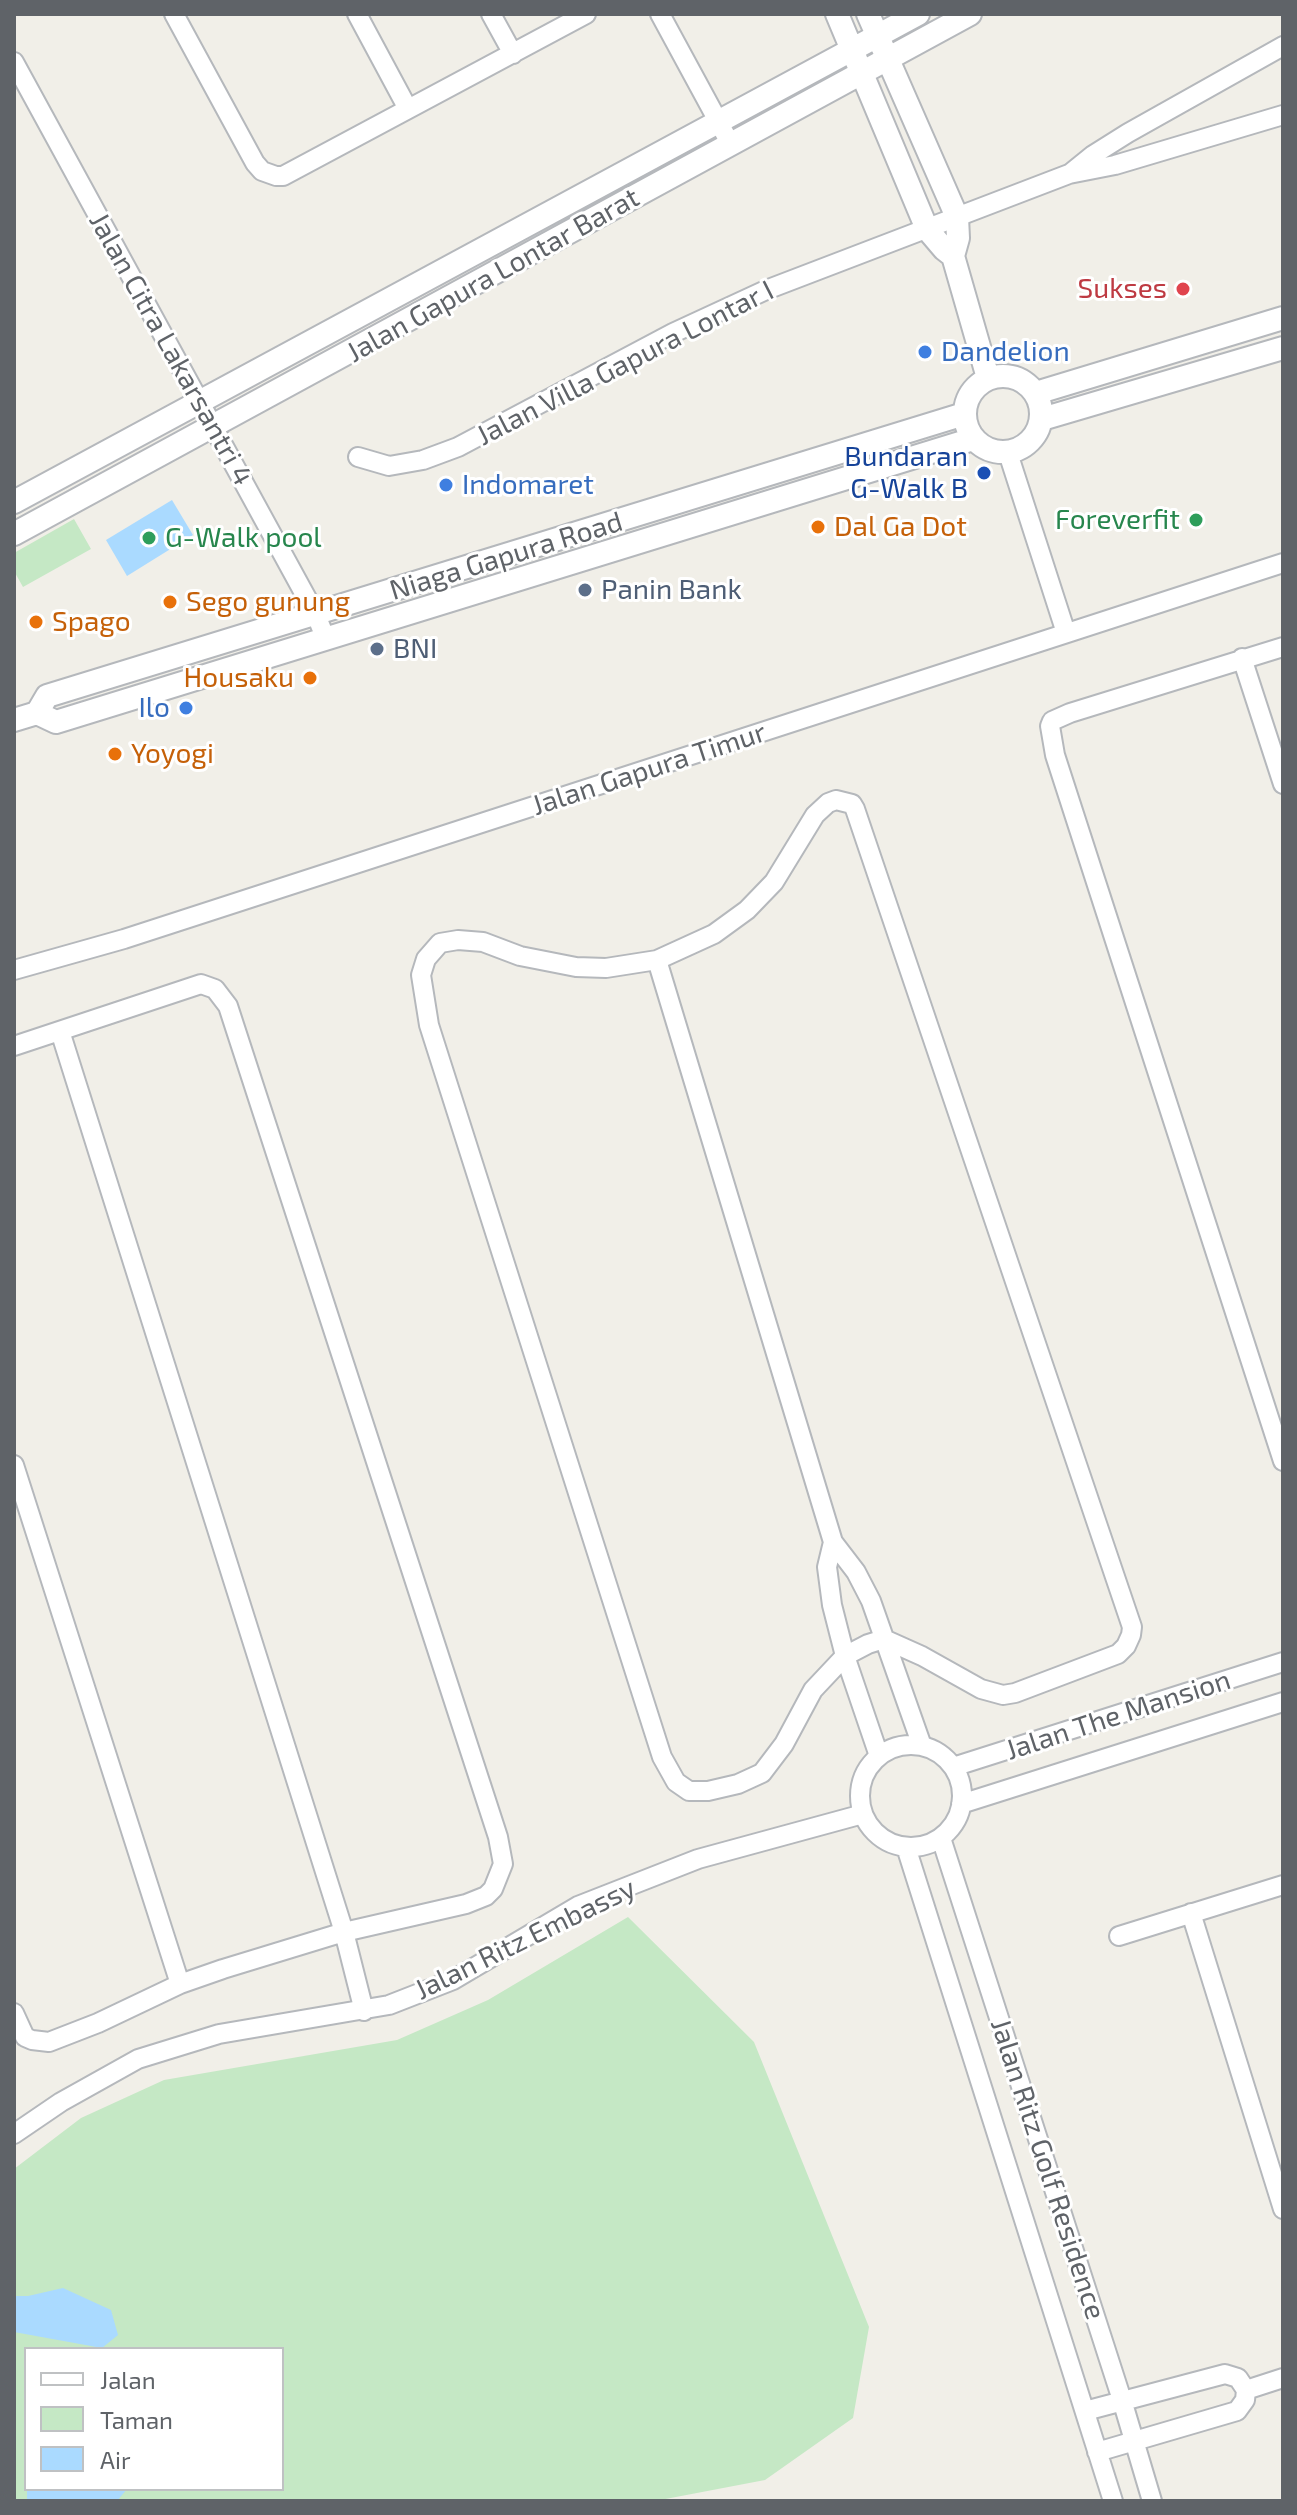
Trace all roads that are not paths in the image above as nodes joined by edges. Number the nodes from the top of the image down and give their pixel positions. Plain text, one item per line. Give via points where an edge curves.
1 (174, 14) edge
2 (357, 14) edge
3 (491, 14) edge
4 (586, 14) edge
5 (660, 14) edge
6 (837, 14) edge
7 (868, 14) edge
8 (918, 14) edge
9 (970, 14) edge
10 (878, 36) junction
11 (1283, 46) edge
12 (853, 50) junction
13 (513, 54) junction
14 (888, 59) junction
15 (14, 62) edge
16 (862, 73) junction
17 (408, 109) junction
18 (1283, 115) edge
19 (719, 123) junction
20 (731, 145) junction
21 (1069, 174) junction
22 (957, 217) junction
23 (927, 229) junction
24 (953, 256) junction
25 (1283, 318) edge
26 (1283, 348) edge
27 (988, 378) junction
28 (1036, 393) junction
29 (200, 401) junction
30 (964, 414) junction
31 (1042, 419) junction
32 (213, 427) junction
33 (973, 439) junction
34 (1008, 453) junction
35 (358, 457) dead end
36 (14, 502) edge
37 (14, 534) edge
38 (1283, 563) edge
39 (316, 615) junction
40 (1066, 633) junction
41 (325, 637) junction
42 (1283, 647) edge
43 (1242, 658) junction
44 (47, 710) junction
45 (14, 720) edge
46 (1283, 784) edge
47 (657, 960) junction
48 (14, 970) edge
49 (60, 1031) junction
50 (14, 1046) edge
51 (1283, 1461) edge
52 (14, 1465) edge
53 (833, 1542) junction
54 (884, 1639) junction
55 (845, 1656) junction
56 (1283, 1662) edge
57 (1283, 1702) edge
58 (922, 1746) junction
59 (879, 1756) junction
60 (953, 1767) junction
61 (961, 1804) junction
62 (863, 1814) junction
63 (941, 1838) junction
64 (906, 1847) junction
65 (1283, 1885) edge
66 (1191, 1913) junction
67 (344, 1932) junction
68 (1119, 1936) dead end
69 (180, 1984) junction
70 (364, 2011) junction
71 (14, 2013) edge
72 (14, 2134) edge
73 (1283, 2209) edge
74 (1283, 2378) edge
75 (1246, 2390) junction
76 (1122, 2400) junction
77 (1085, 2411) junction
78 (1133, 2442) junction
79 (1097, 2452) junction
80 (1113, 2501) edge
81 (1152, 2501) edge

1 - 17 street via 255,163 268,175 283,176
2 - 17 street
3 - 13 street
4 - 13 street
5 - 19 street
6 - 12 street
7 - 10 street
8 - 10 street, Jalan Gapura Lontar Barat
9 - 14 street, Jalan Gapura Lontar Barat
10 - 12 street, Jalan Gapura Lontar Barat
10 - 14 street
11 - 21 street, Jalan Villa Gapura Lontar I via 1117,140
12 - 16 street
12 - 19 street, Jalan Gapura Lontar Barat
13 - 17 street
14 - 16 street, Jalan Gapura Lontar Barat
14 - 22 street
15 - 29 street, Jalan Citra Lakarsantri 4
16 - 20 street, Jalan Gapura Lontar Barat
16 - 23 street
18 - 21 street, Jalan Villa Gapura Lontar I
19 - 20 street
19 - 29 street, Jalan Gapura Lontar Barat
20 - 32 street, Jalan Gapura Lontar Barat
21 - 22 street, Jalan Villa Gapura Lontar I
22 - 23 street, Jalan Villa Gapura Lontar I
22 - 24 street
23 - 24 street
23 - 35 street, Jalan Villa Gapura Lontar I via 701,319 458,447 389,466
24 - 27 street
25 - 28 street
26 - 31 street
27 - 28 street via 1014,377
27 - 30 street via 971,393
28 - 31 street
29 - 32 street, Jalan Citra Lakarsantri 4
29 - 36 street, Jalan Gapura Lontar Barat
30 - 33 street
30 - 39 street, Niaga Gapura Road
31 - 34 street via 1031,442
32 - 37 street, Jalan Gapura Lontar Barat
32 - 39 street, Jalan Citra Lakarsantri 4
33 - 34 street
33 - 41 street, Niaga Gapura Road
34 - 40 street
38 - 40 street, Jalan Gapura Timur
39 - 41 street, Jalan Citra Lakarsantri 4
39 - 44 street, Niaga Gapura Road
40 - 48 street, Jalan Gapura Timur
41 - 44 street, Niaga Gapura Road
42 - 43 street
43 - 46 street
43 - 51 street via 1070,713 1050,726
44 - 45 street
47 - 53 street
47 - 54 street via 714,934 747,910 774,882 820,810 836,800 852,804 1132,1627 1118,1654 1003,1695
47 - 55 street via 576,967 483,942 440,943 421,975 429,1025 662,1757 676,1782 689,1791 708,1791 762,1773 813,1690
49 - 50 street
49 - 67 street
49 - 67 street via 201,984 215,989 228,1006 498,1837 503,1864 486,1896
52 - 69 street
53 - 54 street via 856,1572
53 - 55 street via 827,1567
54 - 55 street
54 - 58 street
55 - 59 street
56 - 60 street, Jalan The Mansion
57 - 61 street, Jalan The Mansion
58 - 59 street via 907,1745
58 - 60 street
59 - 62 street via 861,1782
60 - 61 street
61 - 63 street
62 - 64 street via 880,1837
62 - 70 street, Jalan Ritz Embassy via 698,1859 578,1906 453,1980
63 - 64 street
63 - 76 street, Jalan Ritz Golf Residence
64 - 77 street, Jalan Ritz Golf Residence
65 - 66 street
66 - 68 street
66 - 73 street
67 - 69 street
67 - 70 street
69 - 71 street via 49,2042 25,2037
70 - 72 street, Jalan Ritz Embassy via 219,2034 138,2059
74 - 75 street
75 - 76 street via 1238,2378 1225,2374
75 - 78 street via 1237,2411
76 - 77 street
76 - 78 street, Jalan Ritz Golf Residence
77 - 79 street, Jalan Ritz Golf Residence
78 - 79 street
78 - 81 street, Jalan Ritz Golf Residence
79 - 80 street, Jalan Ritz Golf Residence

